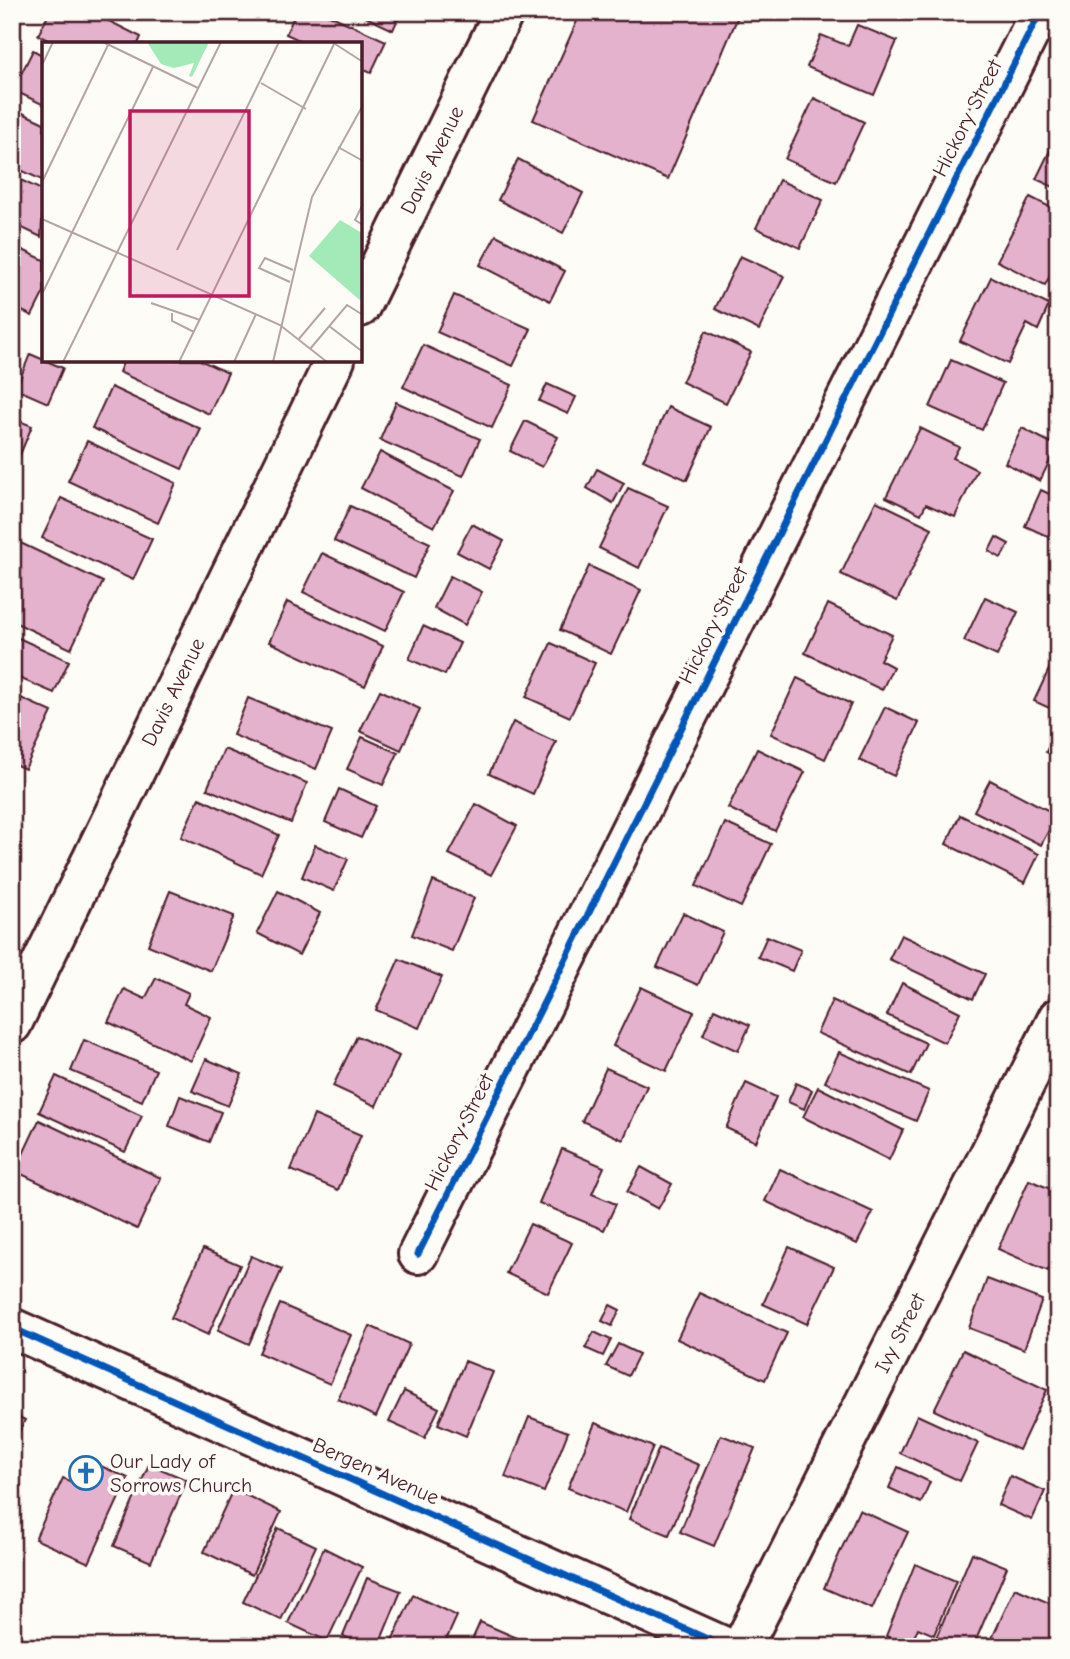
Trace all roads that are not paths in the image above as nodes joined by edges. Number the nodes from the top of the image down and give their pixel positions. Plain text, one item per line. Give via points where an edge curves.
1 (504, 12) edge
2 (1040, 12) edge
3 (362, 303) edge
4 (334, 362) edge
5 (1058, 1018) edge
6 (12, 1024) edge
7 (418, 1254) dead end
8 (12, 1328) edge
9 (725, 1647) edge
10 (742, 1647) edge

1 - 3 street, Davis Avenue
2 - 7 street, Hickory Street
4 - 6 street, Davis Avenue
5 - 10 street, Ivy Street
8 - 9 street, Bergen Avenue

